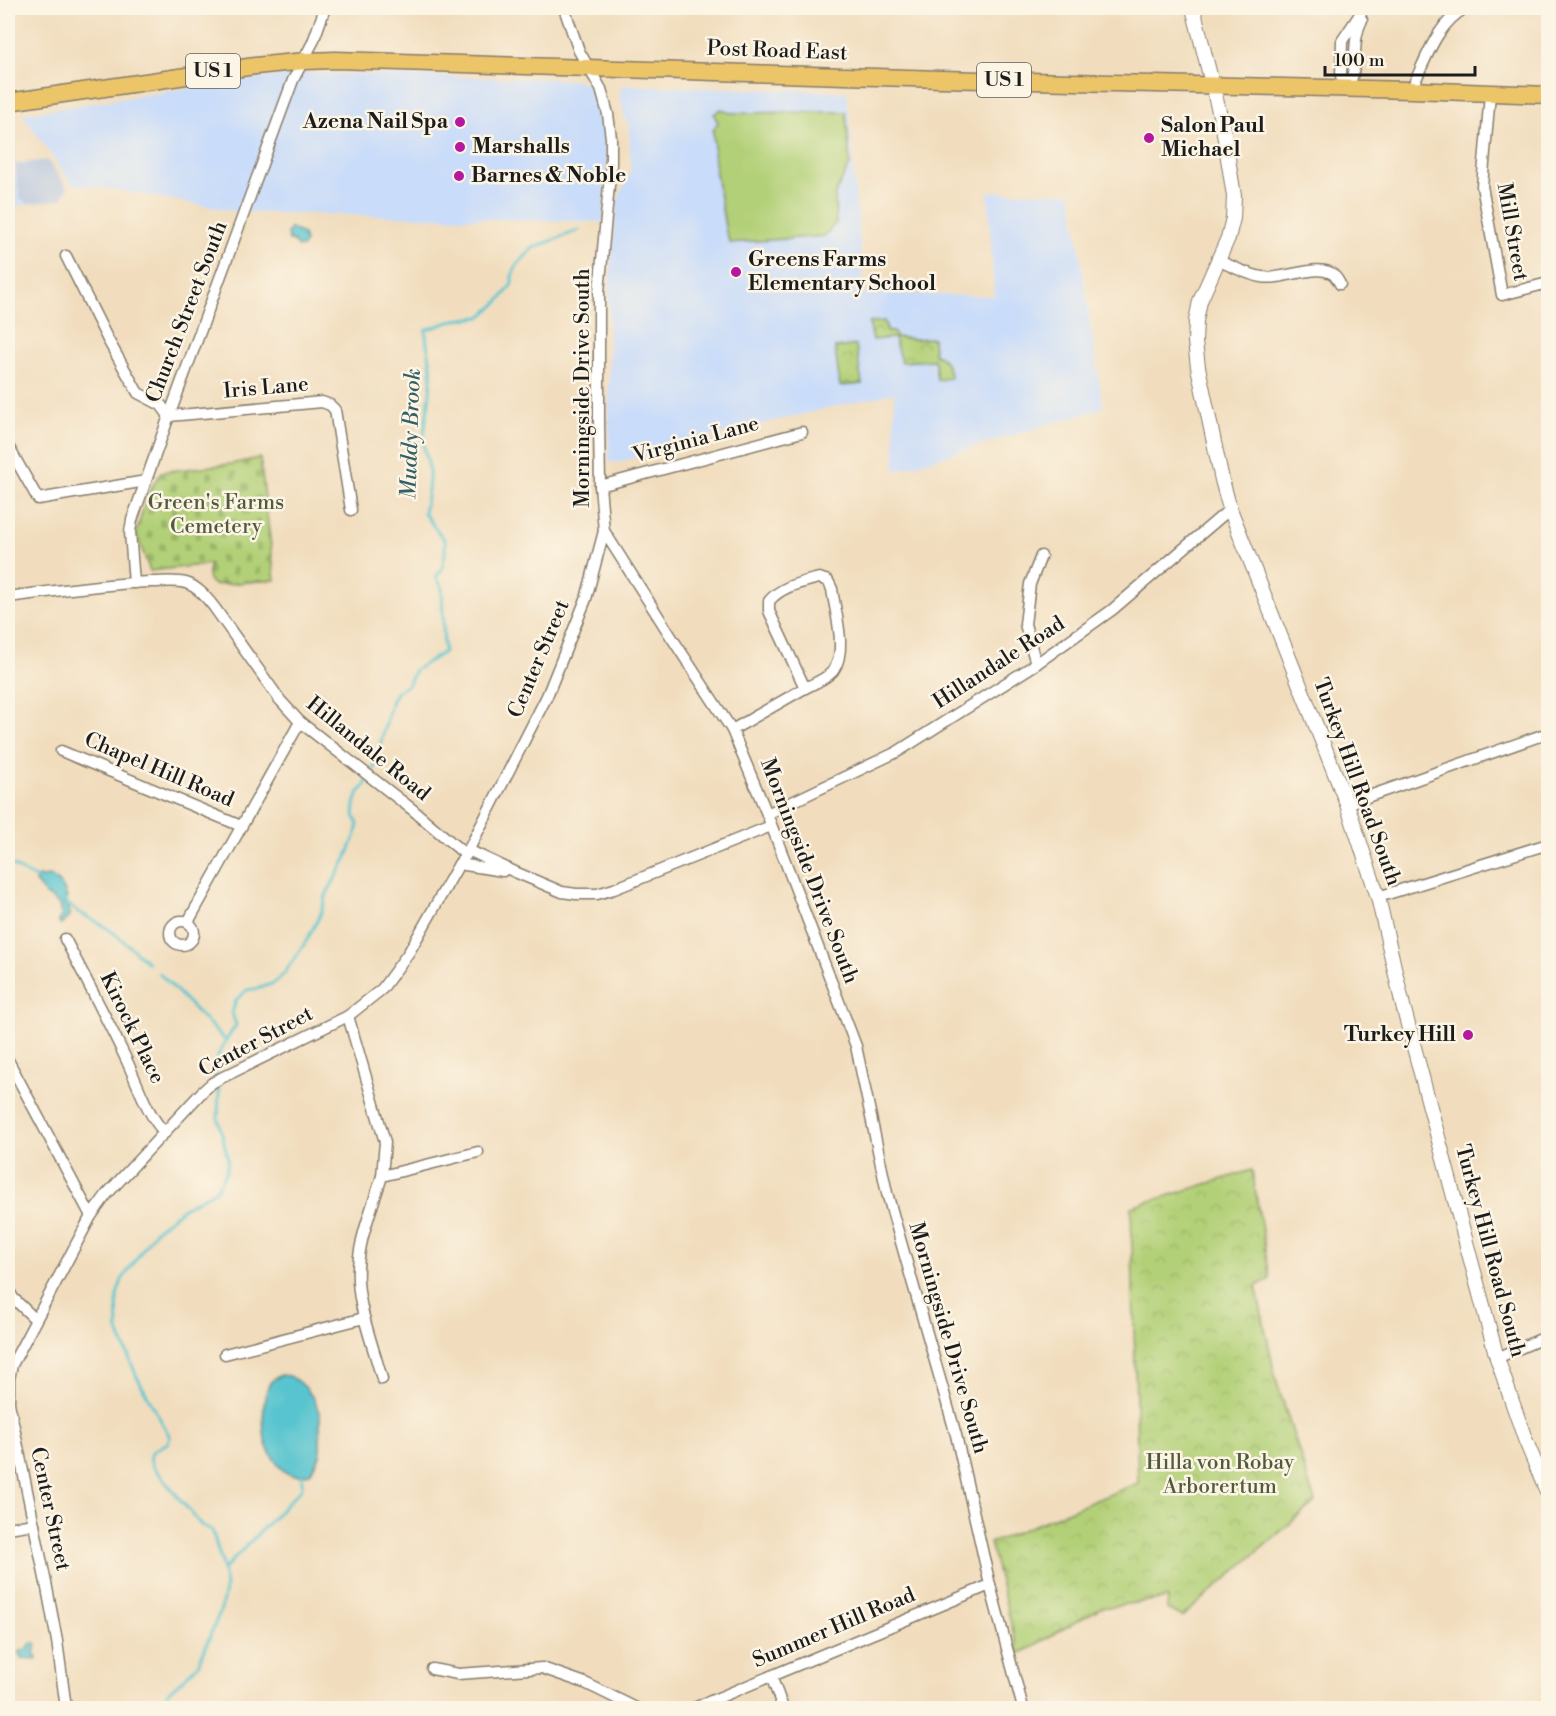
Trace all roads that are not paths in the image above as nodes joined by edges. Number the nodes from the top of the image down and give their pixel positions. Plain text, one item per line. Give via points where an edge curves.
1 (325, 8) edge
2 (564, 8) edge
3 (1193, 8) edge
4 (1364, 8) edge
5 (1369, 8) edge
6 (1466, 8) edge
7 (304, 61) junction
8 (590, 68) junction
9 (1212, 85) junction
10 (1347, 89) junction
11 (1411, 90) junction
12 (1490, 94) junction
13 (1548, 95) edge
14 (8, 102) edge
15 (66, 256) dead end
16 (1219, 261) junction
17 (1548, 283) edge
18 (1340, 284) dead end
19 (168, 416) junction
20 (802, 432) dead end
21 (8, 446) edge
22 (146, 480) junction
23 (600, 486) junction
24 (1230, 509) junction
25 (351, 510) dead end
26 (604, 531) junction
27 (1041, 556) dead end
28 (134, 583) junction
29 (8, 597) edge
30 (1036, 664) junction
31 (805, 688) junction
32 (300, 722) junction
33 (732, 730) junction
34 (1548, 733) edge
35 (61, 751) dead end
36 (1347, 804) junction
37 (767, 814) junction
38 (241, 825) junction
39 (771, 826) junction
40 (1548, 844) edge
41 (464, 856) junction
42 (515, 872) junction
43 (1378, 897) junction
44 (188, 922) dead end
45 (65, 939) dead end
46 (348, 1016) junction
47 (8, 1060) edge
48 (165, 1133) junction
49 (478, 1152) dead end
50 (382, 1176) junction
51 (91, 1216) junction
52 (8, 1288) edge
53 (364, 1318) junction
54 (35, 1319) junction
55 (1548, 1336) edge
56 (225, 1354) dead end
57 (1497, 1358) junction
58 (8, 1379) edge
59 (382, 1379) dead end
60 (1548, 1494) edge
61 (34, 1524) junction
62 (8, 1528) edge
63 (990, 1585) junction
64 (432, 1669) dead end
65 (771, 1676) junction
66 (66, 1708) edge
67 (636, 1708) edge
68 (694, 1708) edge
69 (783, 1708) edge
70 (1023, 1708) edge

1 - 7 street, Church Street South
2 - 8 street, Morningside Drive South via 579,51
3 - 9 street, Turkey Hill Road South
4 - 10 street via 1342,41 1341,76
5 - 10 street via 1358,28 1354,71
6 - 11 street via 1455,14 1440,32
7 - 8 main road, Post Road East / US 1
7 - 14 main road, Post Road East / US 1
7 - 19 street, Church Street South via 293,80
8 - 9 main road, Post Road East / US 1
8 - 23 street, Morningside Drive South via 605,101 612,150 599,292
9 - 10 main road, Post Road East / US 1
9 - 16 street, Turkey Hill Road South via 1234,196 1231,227
10 - 11 main road, Post Road East / US 1
11 - 12 main road, Post Road East / US 1
12 - 13 main road, Post Road East / US 1
12 - 17 street, Mill Street via 1482,186 1502,295
15 - 19 street via 138,393 161,405
16 - 18 street via 1261,277 1278,279 1319,271 1332,274
16 - 24 street, Turkey Hill Road South via 1200,302 1195,342
19 - 22 street, Church Street South
19 - 25 street, Iris Lane via 322,402 330,405 335,410
20 - 23 street, Virginia Lane
21 - 22 street via 38,499
22 - 28 street, Church Street South via 130,532
23 - 26 street, Morningside Drive South
24 - 30 street, Hillandale Road via 1112,610
24 - 36 street, Turkey Hill Road South
26 - 33 street, Morningside Drive South
26 - 41 street, Center Street via 586,599 547,696
27 - 30 street via 1030,584 1025,624
28 - 29 street, Hillandale Road
28 - 32 street, Hillandale Road via 186,583 204,594
30 - 37 street, Hillandale Road via 897,752
31 - 31 street via 832,671 841,651 831,588 828,581 819,578 786,588 769,601
31 - 33 street
32 - 38 street, Chapel Hill Road
32 - 41 street, Hillandale Road
33 - 37 street, Morningside Drive South
34 - 36 street
35 - 38 street, Chapel Hill Road
36 - 43 street, Turkey Hill Road South
37 - 39 street, Morningside Drive South
38 - 44 street, Chapel Hill Road
39 - 42 street, Hillandale Road via 597,894 562,892
39 - 63 street, Morningside Drive South via 856,1046 887,1193 956,1435
40 - 43 street
41 - 42 street, Hillandale Road
41 - 42 street, Hillandale Road
41 - 46 street, Center Street via 409,952 382,989
43 - 57 street, Turkey Hill Road South
45 - 48 street, Kirock Place via 151,1113
46 - 48 street, Center Street via 217,1080
46 - 50 street via 385,1142
47 - 51 street
48 - 51 street, Center Street
49 - 50 street
50 - 53 street via 361,1244 358,1280
51 - 54 street, Center Street
52 - 54 street
53 - 56 street
53 - 59 street
54 - 58 street, Center Street
55 - 57 street
57 - 60 street, Turkey Hill Road South
58 - 61 street, Center Street via 9,1403
61 - 62 street
61 - 66 street, Center Street
63 - 65 street, Summer Hill Road
63 - 70 street, Morningside Drive South
64 - 67 street via 458,1674 542,1668 585,1683
65 - 68 street, Summer Hill Road
65 - 69 street

